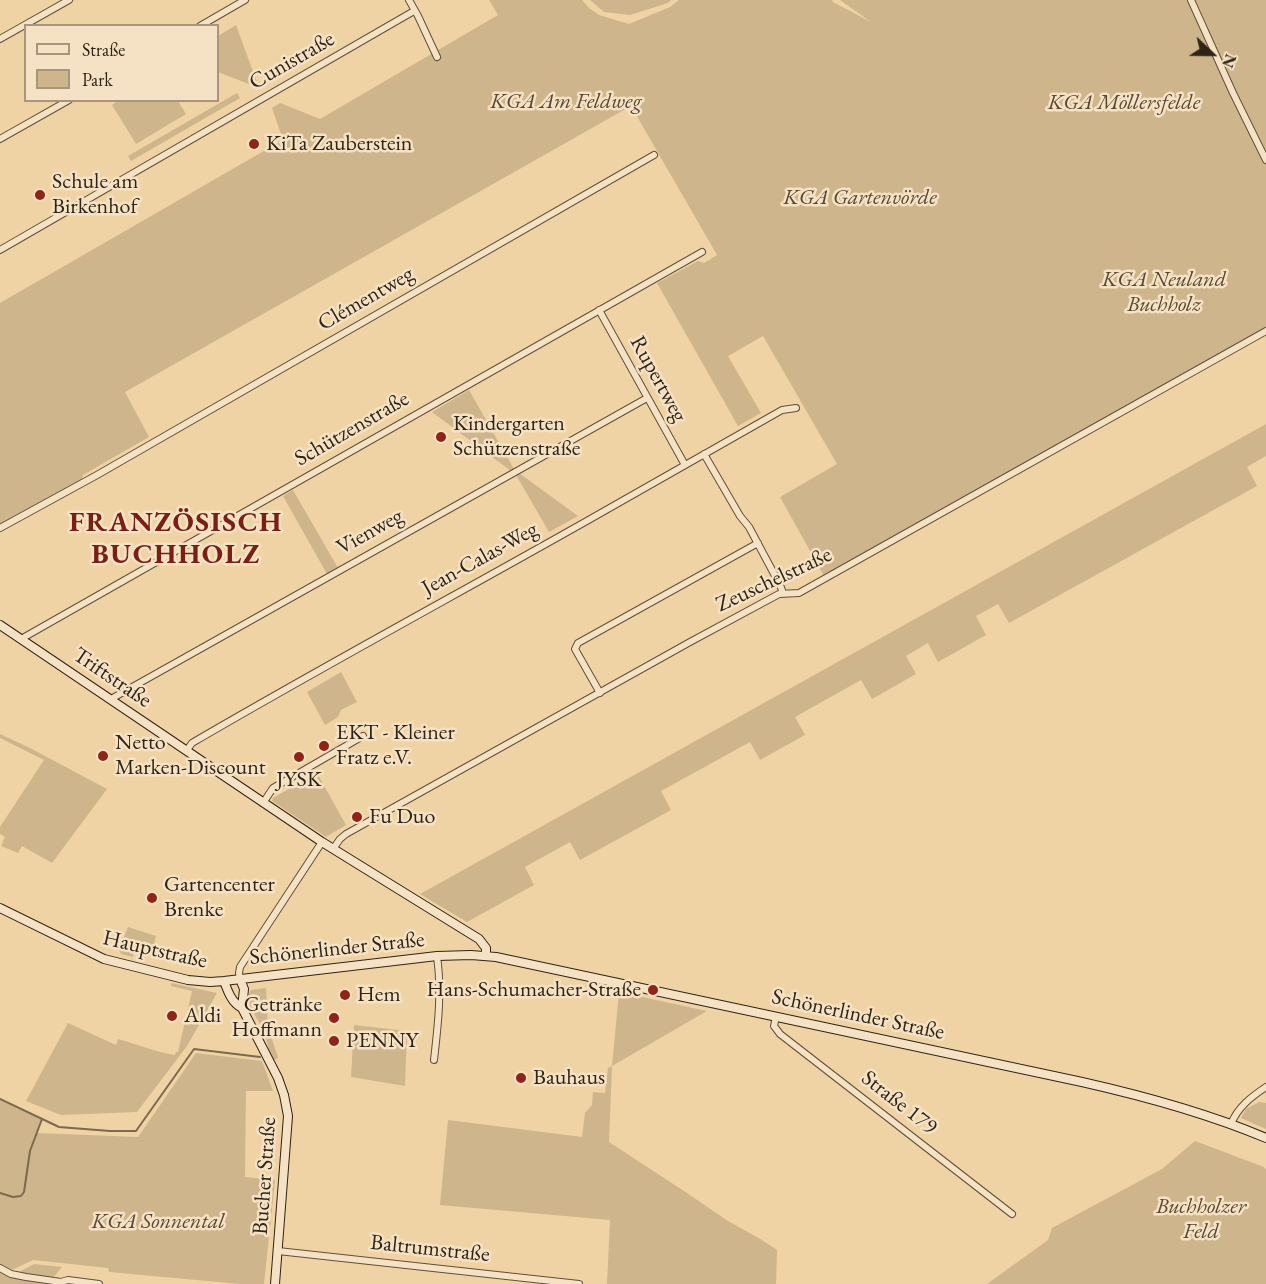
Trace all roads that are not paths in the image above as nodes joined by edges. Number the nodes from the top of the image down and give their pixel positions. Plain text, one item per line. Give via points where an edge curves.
1 (69, 0) edge
2 (245, 0) edge
3 (409, 0) edge
4 (1191, 0) edge
5 (414, 11) junction
6 (27, 24) edge
7 (203, 24) edge
8 (24, 25) edge
9 (0, 39) edge
10 (437, 57) dead end
11 (66, 102) edge
12 (0, 140) edge
13 (654, 155) dead end
14 (1266, 160) edge
15 (0, 250) edge
16 (702, 252) dead end
17 (599, 310) junction
18 (1266, 331) edge
19 (647, 398) junction
20 (796, 408) dead end
21 (704, 454) junction
22 (685, 465) junction
23 (0, 528) edge
24 (758, 543) junction
25 (783, 593) junction
26 (0, 625) edge
27 (21, 639) junction
28 (600, 693) junction
29 (111, 699) junction
30 (363, 736) dead end
31 (187, 750) junction
32 (263, 803) junction
33 (322, 842) junction
34 (333, 849) junction
35 (0, 908) edge
36 (437, 956) junction
37 (486, 956) junction
38 (240, 979) junction
39 (224, 981) junction
40 (242, 1008) junction
41 (776, 1016) junction
42 (434, 1060) dead end
43 (1266, 1087) edge
44 (1231, 1124) junction
45 (1266, 1138) edge
46 (1012, 1214) dead end
47 (278, 1251) junction
48 (0, 1268) edge
49 (59, 1283) edge
50 (99, 1284) edge
51 (275, 1284) edge
52 (579, 1284) edge

1 - 6 street
2 - 7 street
3 - 5 street
4 - 14 street
5 - 10 street
5 - 15 street, Cunistraße
8 - 9 street
11 - 12 street
13 - 23 street, Clémentweg
16 - 17 street, Schützenstraße
17 - 19 street, Rupertweg
17 - 27 street, Schützenstraße
18 - 25 street, Zeuschelstraße via 799,593
19 - 22 street, Rupertweg
19 - 29 street, Vienweg
20 - 21 street, Jean-Calas-Weg via 782,410
21 - 22 street, Jean-Calas-Weg
21 - 24 street
22 - 31 street, Jean-Calas-Weg via 274,695 192,743
24 - 25 street
24 - 28 street via 578,643 576,649
25 - 28 street, Zeuschelstraße
26 - 27 main road, Triftstraße
27 - 29 main road, Triftstraße
28 - 34 street, Zeuschelstraße via 346,834
29 - 31 main road, Triftstraße
30 - 32 street via 273,788
31 - 32 main road, Triftstraße
32 - 33 main road, Triftstraße
33 - 34 main road, Triftstraße
33 - 38 street via 240,967
34 - 37 main road, Triftstraße via 479,939 486,948
35 - 39 main road, Hauptstraße via 104,959 188,980
36 - 37 main road, Schönerlinder Straße
36 - 38 main road, Schönerlinder Straße
36 - 42 street, Schönerlinder Straße via 440,1002
37 - 41 main road, Schönerlinder Straße
38 - 39 main road, Hauptstraße
38 - 40 main road, Bucher Straße via 244,989
39 - 40 main road, Bucher Straße via 236,1005
40 - 47 main road, Bucher Straße via 274,1069 286,1104 288,1129
41 - 44 main road, Schönerlinder Straße via 1138,1095
41 - 46 street, Straße 179 via 774,1026 780,1034
43 - 44 street via 1244,1103
44 - 45 main road, Schönerlinder Straße
47 - 51 main road, Bucher Straße
47 - 52 street, Baltrumstraße
48 - 49 street via 11,1274
49 - 50 street via 68,1280

